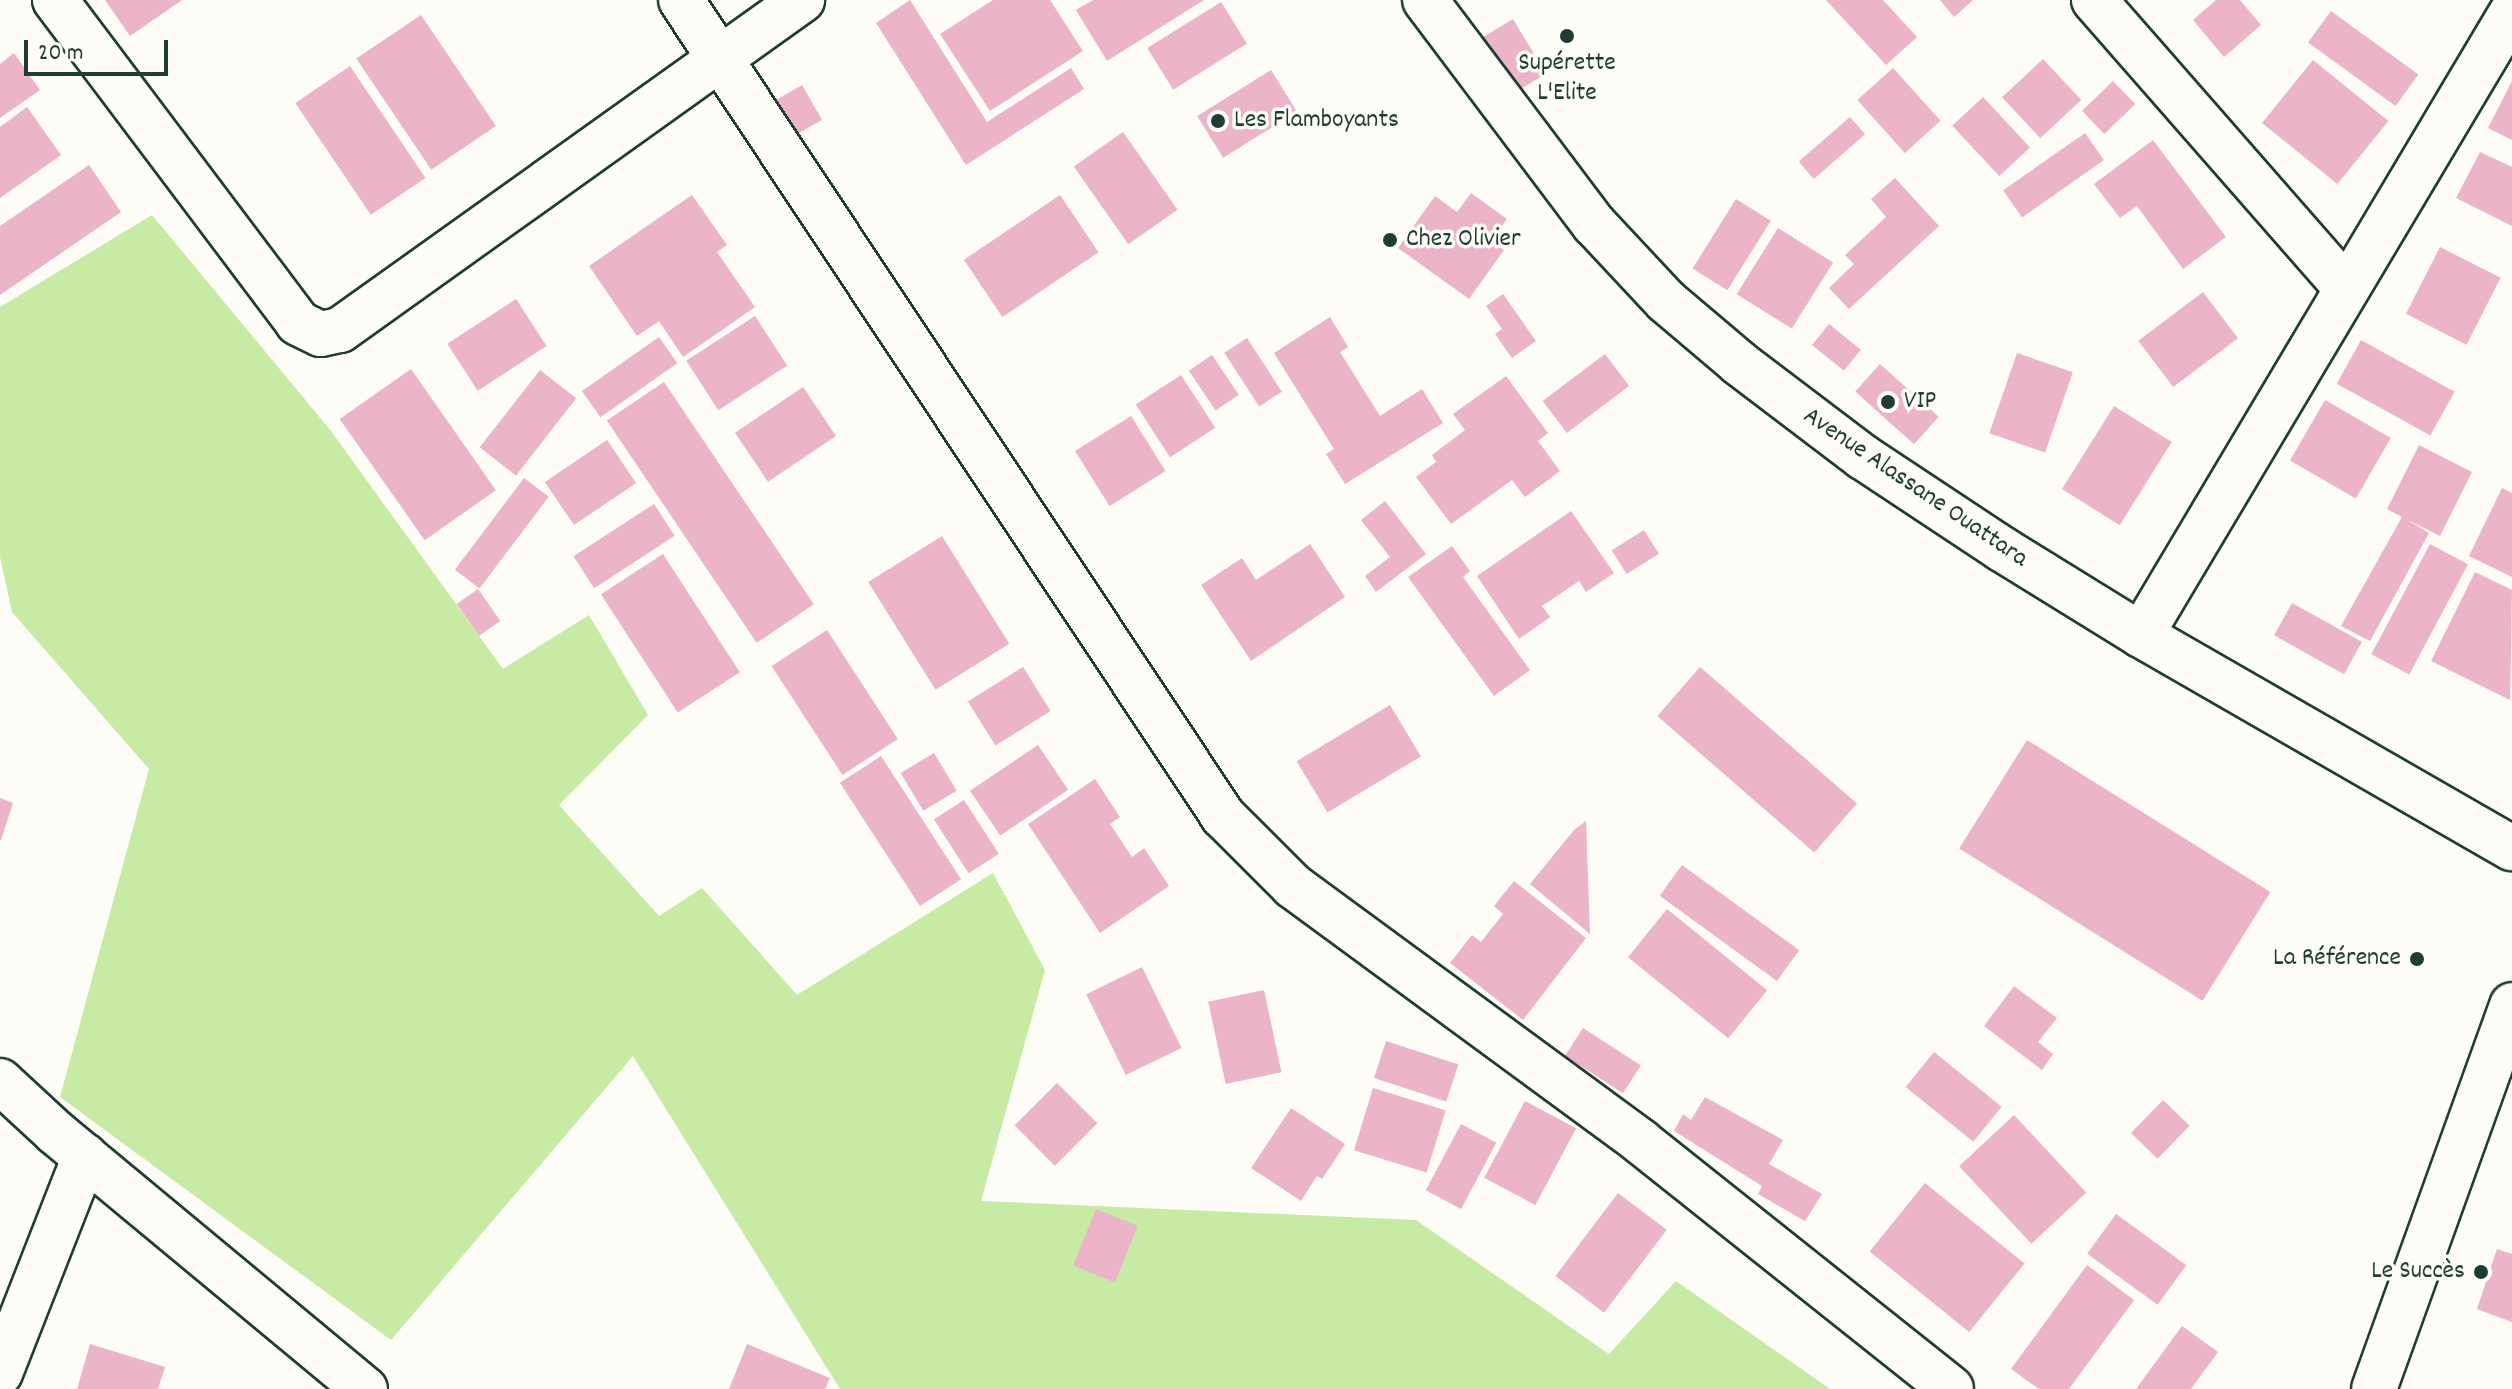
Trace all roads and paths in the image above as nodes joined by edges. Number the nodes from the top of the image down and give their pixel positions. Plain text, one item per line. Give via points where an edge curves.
1 (55, 0) edge
2 (681, 0) edge
3 (802, 0) edge
4 (1425, 0) edge
5 (2094, 0) edge
6 (2512, 12) edge
7 (720, 56) junction
8 (2346, 288) junction
9 (2141, 635) junction
10 (2512, 848) edge
11 (2512, 1005) edge
12 (0, 1081) edge
13 (85, 1156) junction
14 (0, 1373) edge
15 (365, 1389) edge
16 (1951, 1389) edge
17 (2374, 1389) edge

1 - 7 street via 298,323 321,334 340,330
2 - 7 street
3 - 7 street
4 - 9 street, Avenue Alassane Ouattara via 1594,224 1666,301 1863,457
5 - 8 street
6 - 8 street
7 - 16 street via 1223,816 1293,886 1641,1142
8 - 9 street
9 - 10 street, Avenue Alassane Ouattara
11 - 17 street
12 - 13 street
13 - 14 street
13 - 15 street

